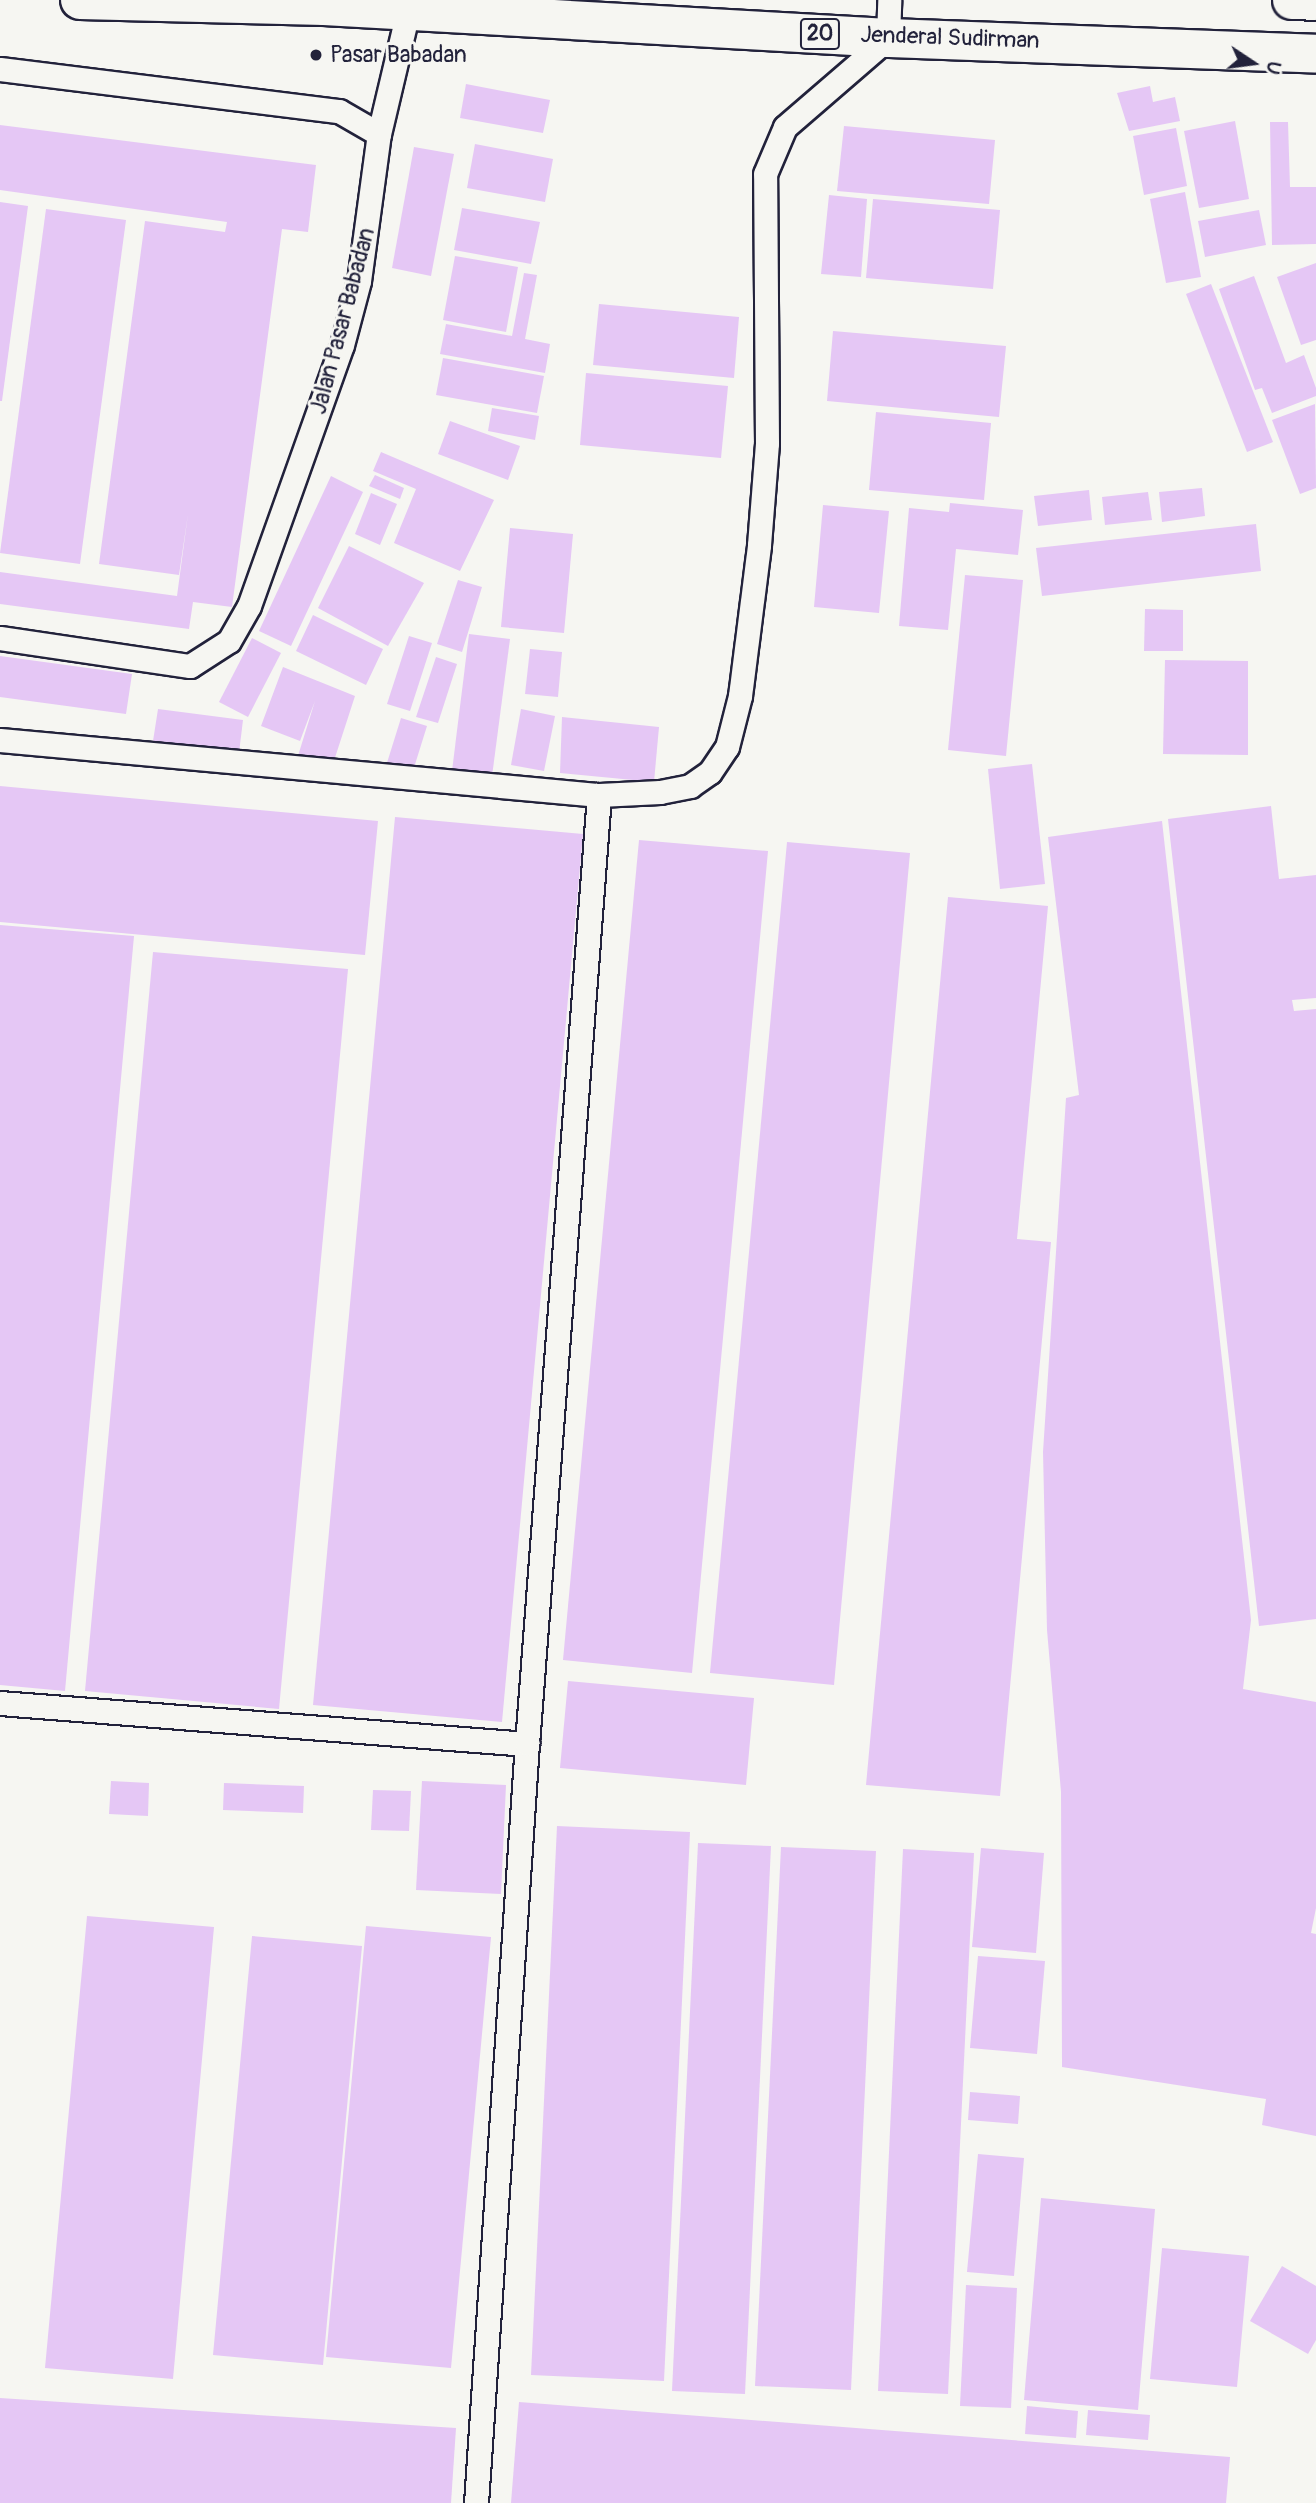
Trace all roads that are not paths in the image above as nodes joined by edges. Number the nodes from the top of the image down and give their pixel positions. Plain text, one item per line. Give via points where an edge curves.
1 (80, 0) edge
2 (889, 0) edge
3 (1292, 0) edge
4 (1316, 1) edge
5 (408, 11) junction
6 (888, 38) junction
7 (1316, 54) edge
8 (0, 69) edge
9 (379, 134) junction
10 (0, 638) edge
11 (0, 740) edge
12 (599, 795) junction
13 (0, 1703) edge
14 (527, 1744) junction
15 (476, 2503) edge

1 - 5 highway, Jenderal Sudirman / 20
2 - 6 lane
3 - 4 highway
5 - 6 highway, Jenderal Sudirman / 20
5 - 9 lane, Jalan Pasar Babadan
6 - 7 highway, Jenderal Sudirman / 20
6 - 12 lane via 785,127 765,174 767,443 748,634 727,747 710,772 690,786
8 - 9 lane via 339,111
9 - 10 lane, Jalan Pasar Babadan via 372,210 342,345 249,606 229,641 190,666
11 - 12 lane
12 - 14 lane
13 - 14 lane
14 - 15 lane

